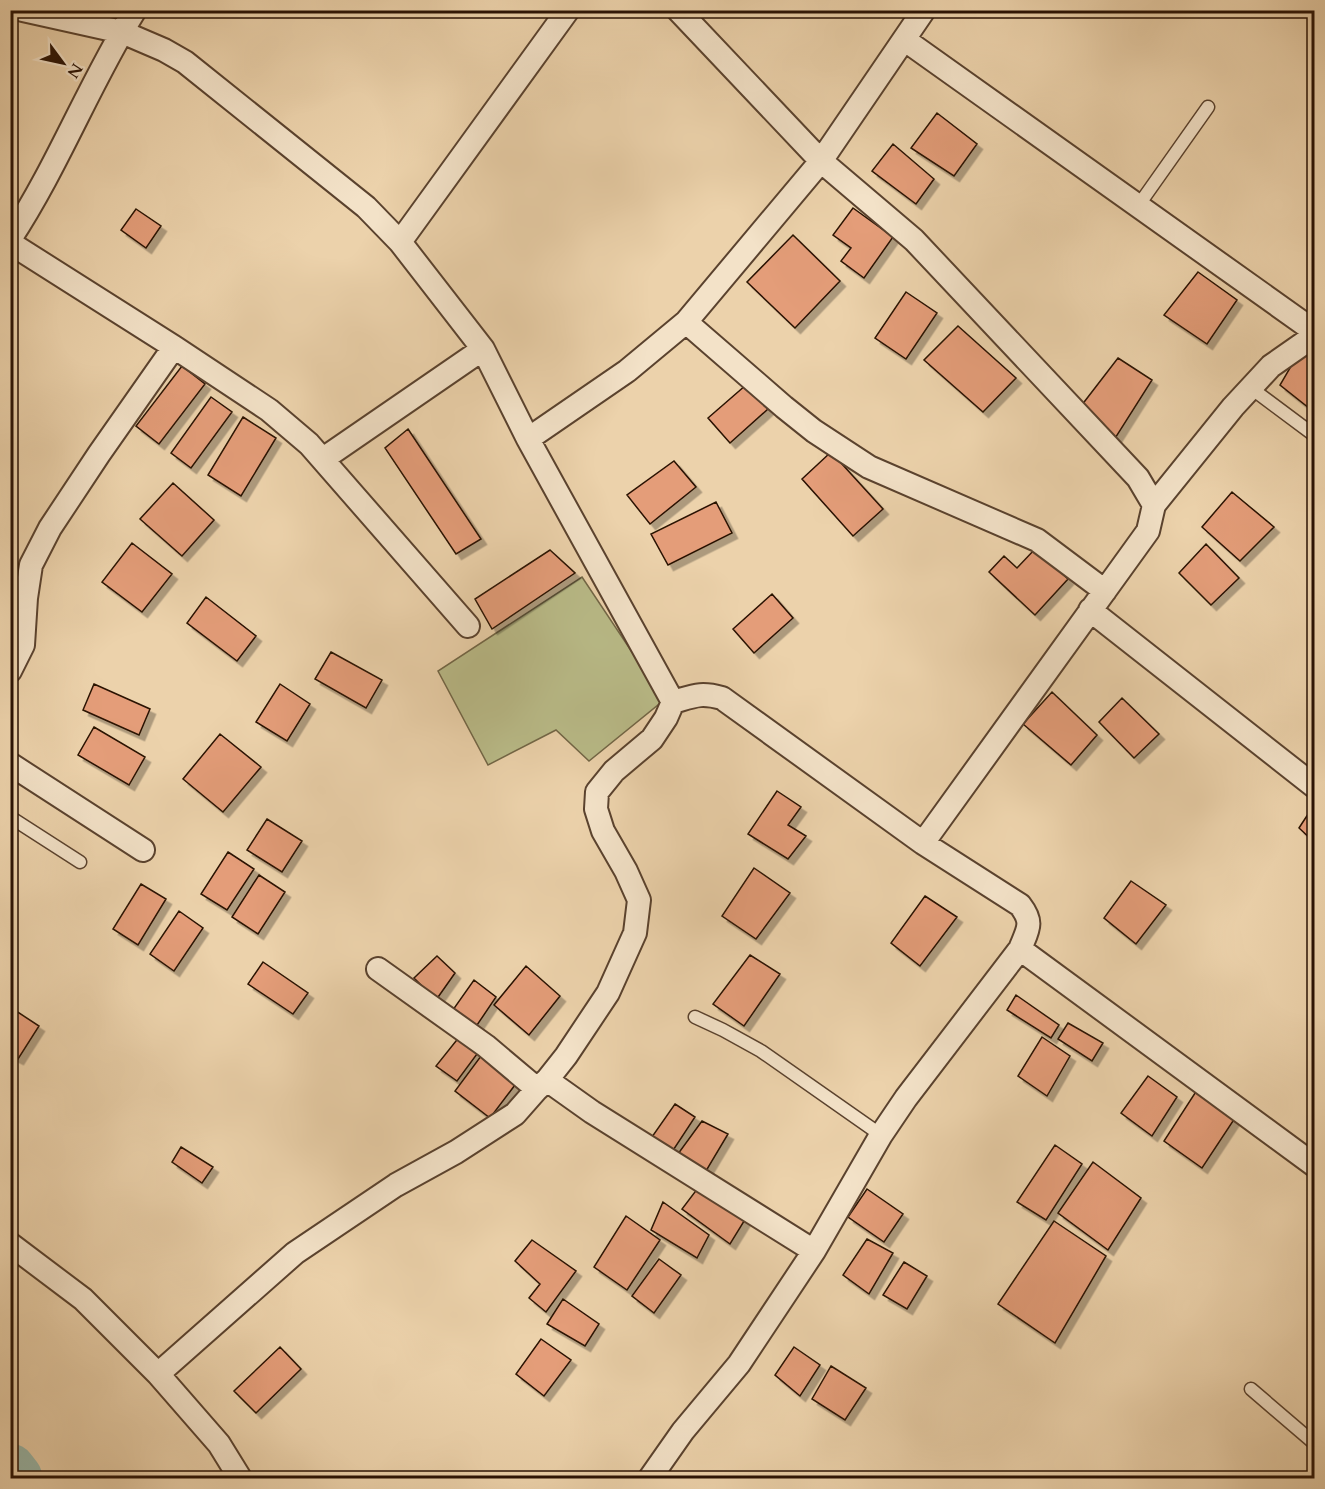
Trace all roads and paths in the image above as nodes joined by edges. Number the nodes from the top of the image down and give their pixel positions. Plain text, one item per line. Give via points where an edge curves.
1 (23, 10) edge
2 (135, 10) edge
3 (568, 10) edge
4 (678, 10) edge
5 (924, 10) edge
6 (122, 32) junction
7 (905, 40) junction
8 (1208, 106) dead end
9 (821, 161) junction
10 (1138, 206) junction
11 (10, 241) edge
12 (400, 242) junction
13 (686, 322) junction
14 (1314, 332) edge
15 (1314, 336) edge
16 (174, 347) junction
17 (483, 349) junction
18 (1251, 388) junction
19 (1314, 435) edge
20 (528, 439) junction
21 (323, 459) junction
22 (1154, 505) junction
23 (1105, 591) junction
24 (1090, 610) junction
25 (468, 626) dead end
26 (10, 671) edge
27 (673, 702) junction
28 (10, 764) edge
29 (1314, 786) edge
30 (10, 817) edge
31 (923, 843) junction
32 (142, 850) dead end
33 (80, 862) dead end
34 (1020, 949) junction
35 (378, 969) dead end
36 (695, 1017) dead end
37 (542, 1084) junction
38 (881, 1135) junction
39 (1314, 1165) edge
40 (10, 1244) edge
41 (814, 1251) junction
42 (158, 1374) junction
43 (1251, 1389) dead end
44 (1314, 1443) edge
45 (240, 1479) edge
46 (650, 1479) edge

1 - 6 street
2 - 6 street
3 - 12 street
4 - 9 street
5 - 7 street
6 - 11 street
6 - 12 street via 185,62 366,207
7 - 9 street
7 - 10 street
8 - 10 lane
9 - 13 street
9 - 22 street via 915,240 1138,478
10 - 14 street
11 - 16 street
12 - 17 street
13 - 20 street via 627,371
13 - 23 street via 814,431 869,467 1037,540
15 - 18 street via 1271,366
16 - 21 street via 269,410
16 - 26 street via 50,528 31,565 23,645
17 - 20 street
17 - 21 street
18 - 19 lane
18 - 22 street
20 - 27 street
21 - 25 street
22 - 23 street via 1148,531
23 - 24 street
24 - 29 street
24 - 31 street
27 - 31 street via 697,694 722,698
27 - 37 street via 652,739 614,771 597,792 596,809 603,831 639,900 635,933 608,993
28 - 32 street
30 - 33 lane
31 - 34 street via 1020,905 1029,922
34 - 38 street
34 - 39 street
35 - 37 street
36 - 38 lane via 761,1051
37 - 41 street
37 - 42 street via 515,1114 396,1185 295,1253
38 - 41 street
40 - 42 street via 83,1299
41 - 46 street via 739,1364 683,1431
42 - 45 street via 219,1444
43 - 44 lane

